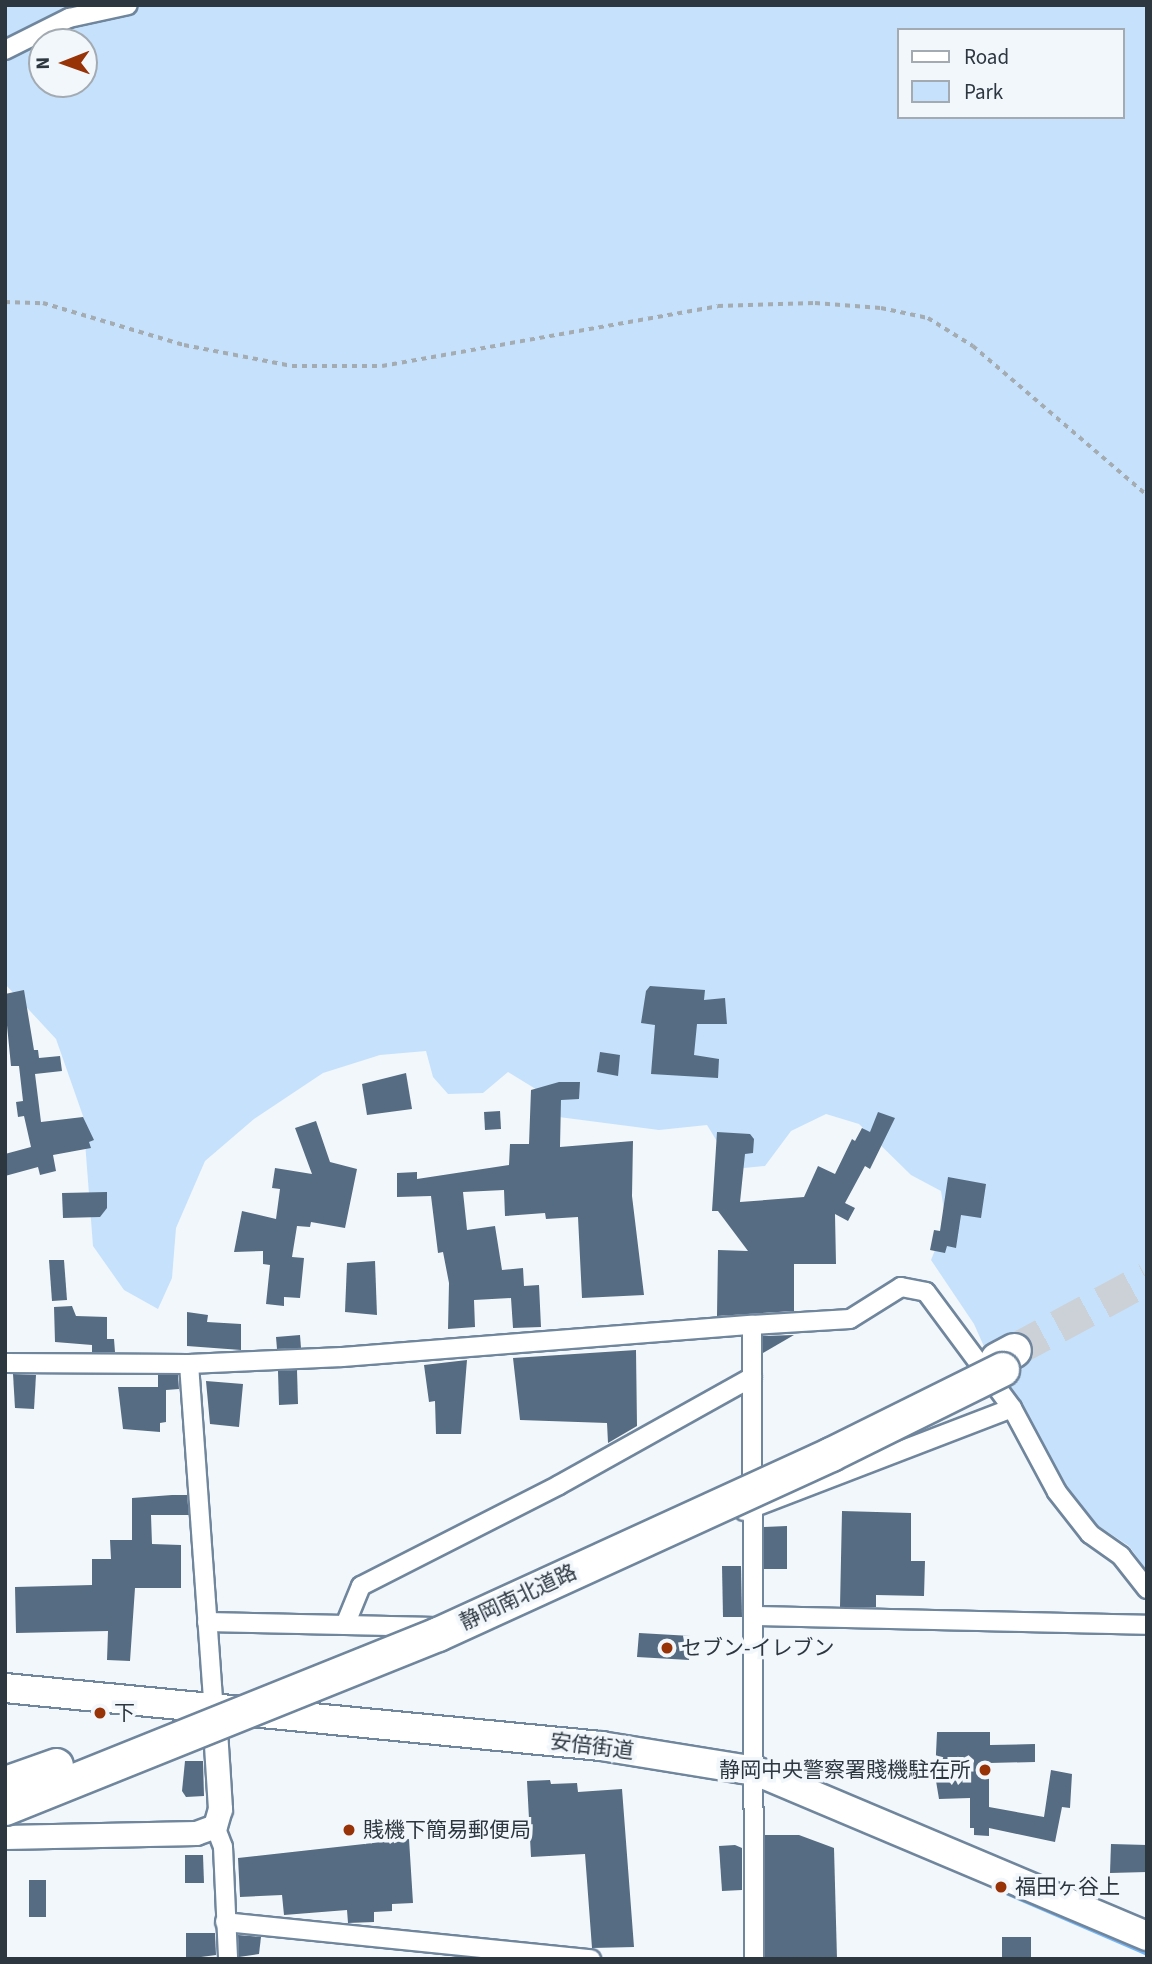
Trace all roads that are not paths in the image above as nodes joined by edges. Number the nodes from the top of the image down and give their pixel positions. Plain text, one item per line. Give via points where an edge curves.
1 (128, 5) edge
2 (5, 50) edge
3 (752, 1325) junction
4 (5, 1363) edge
5 (189, 1364) junction
6 (752, 1377) junction
7 (1012, 1408) junction
8 (754, 1507) junction
9 (1147, 1589) edge
10 (755, 1616) junction
11 (207, 1622) junction
12 (345, 1625) junction
13 (1147, 1625) edge
14 (5, 1688) edge
15 (214, 1709) junction
16 (756, 1771) junction
17 (5, 1783) edge
18 (5, 1808) edge
19 (215, 1826) junction
20 (5, 1837) edge
21 (225, 1922) junction
22 (1147, 1936) edge
23 (228, 1959) edge
24 (591, 1959) edge
25 (754, 1959) edge

1 - 2 street via 69,18
3 - 5 street via 342,1357
3 - 6 street
3 - 7 street via 850,1320 901,1287 926,1292
4 - 5 street
5 - 11 street
6 - 8 street
6 - 12 street via 559,1485 360,1586
7 - 8 street
7 - 9 street via 1057,1492 1090,1534 1121,1556
8 - 10 street
8 - 12 street via 483,1624 465,1628
10 - 13 street
10 - 16 street
11 - 12 street
11 - 15 street
14 - 15 main road, 安倍街道
15 - 16 main road, 安倍街道 via 601,1746
15 - 19 street via 220,1809
16 - 22 main road, 安倍街道
16 - 25 street
17 - 18 highway, 静岡南北道路, bridge via 272,1688 434,1623 1008,1360 831,1454 438,1634
19 - 20 street via 196,1833
19 - 21 street via 223,1847
21 - 23 street
21 - 24 street

